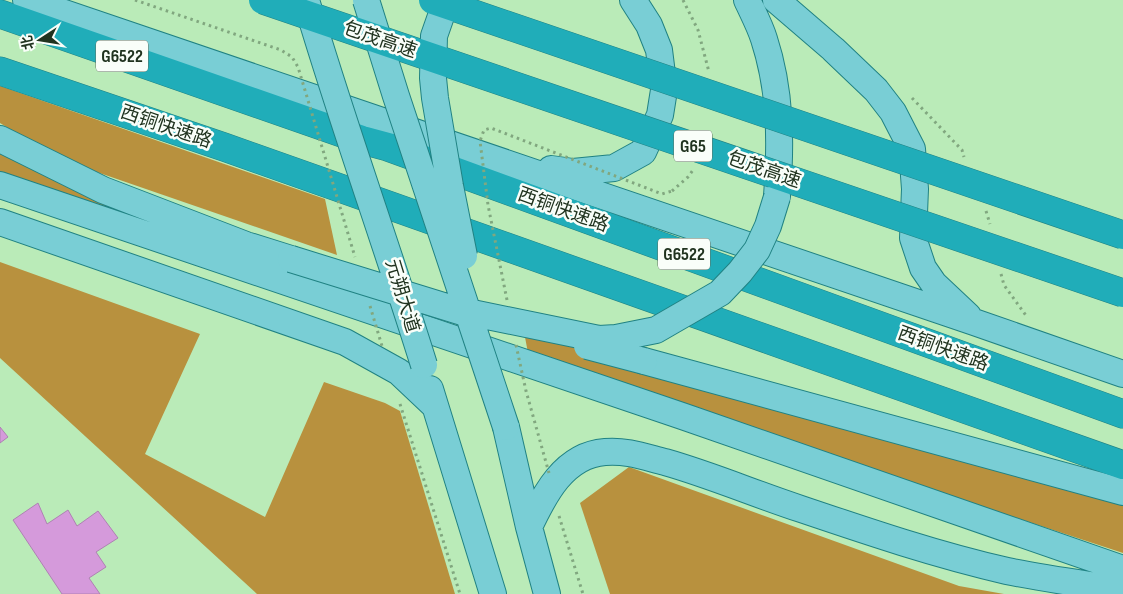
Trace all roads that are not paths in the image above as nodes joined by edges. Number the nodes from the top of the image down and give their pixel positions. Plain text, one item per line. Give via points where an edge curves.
1 (26, 0) edge
2 (37, 0) edge
3 (263, 0) edge
4 (306, 0) edge
5 (366, 0) edge
6 (432, 0) edge
7 (451, 0) edge
8 (633, 0) edge
9 (747, 0) edge
10 (776, 0) edge
11 (0, 14) edge
12 (75, 17) junction
13 (0, 71) edge
14 (0, 132) edge
15 (0, 139) edge
16 (508, 164) junction
17 (0, 185) edge
18 (0, 222) edge
19 (1123, 235) edge
20 (246, 245) junction
21 (1123, 292) edge
22 (450, 308) junction
23 (974, 322) junction
24 (1123, 374) edge
25 (435, 406) junction
26 (1123, 414) edge
27 (506, 427) junction
28 (1123, 465) edge
29 (1123, 492) edge
30 (529, 527) junction
31 (1123, 569) edge
32 (1123, 590) edge
33 (493, 594) edge
34 (547, 594) edge

1 - 12 main road
2 - 12 main road
3 - 21 highway, 包茂高速 / G65, bridge
4 - 25 main road, 元朔大道, bridge via 394,267
5 - 27 main road, bridge
6 - 19 highway, bridge
7 - 27 main road, bridge via 434,36 435,98 468,274
8 - 16 main road via 659,50 664,90 660,115 643,152 614,168 573,172
9 - 22 main road, bridge via 764,38 777,92 780,147 777,197 757,250 720,294 656,330 599,339
10 - 23 main road via 862,76 893,112 912,149 915,188 913,238 923,268 934,284
11 - 26 highway, 西铜快速路 / G6522 via 388,147
12 - 16 main road
13 - 28 highway, 西铜快速路
14 - 20 main road via 106,184 206,222
15 - 20 main road via 103,190
16 - 23 main road
17 - 31 main road via 673,412
18 - 25 main road via 385,356
20 - 22 main road, bridge
22 - 29 main road, bridge
23 - 24 main road
25 - 33 main road, 元朔大道
27 - 30 main road
30 - 32 main road via 550,479 556,479 581,459 605,452 633,453 690,469 799,509 924,549 1008,571
30 - 34 main road

